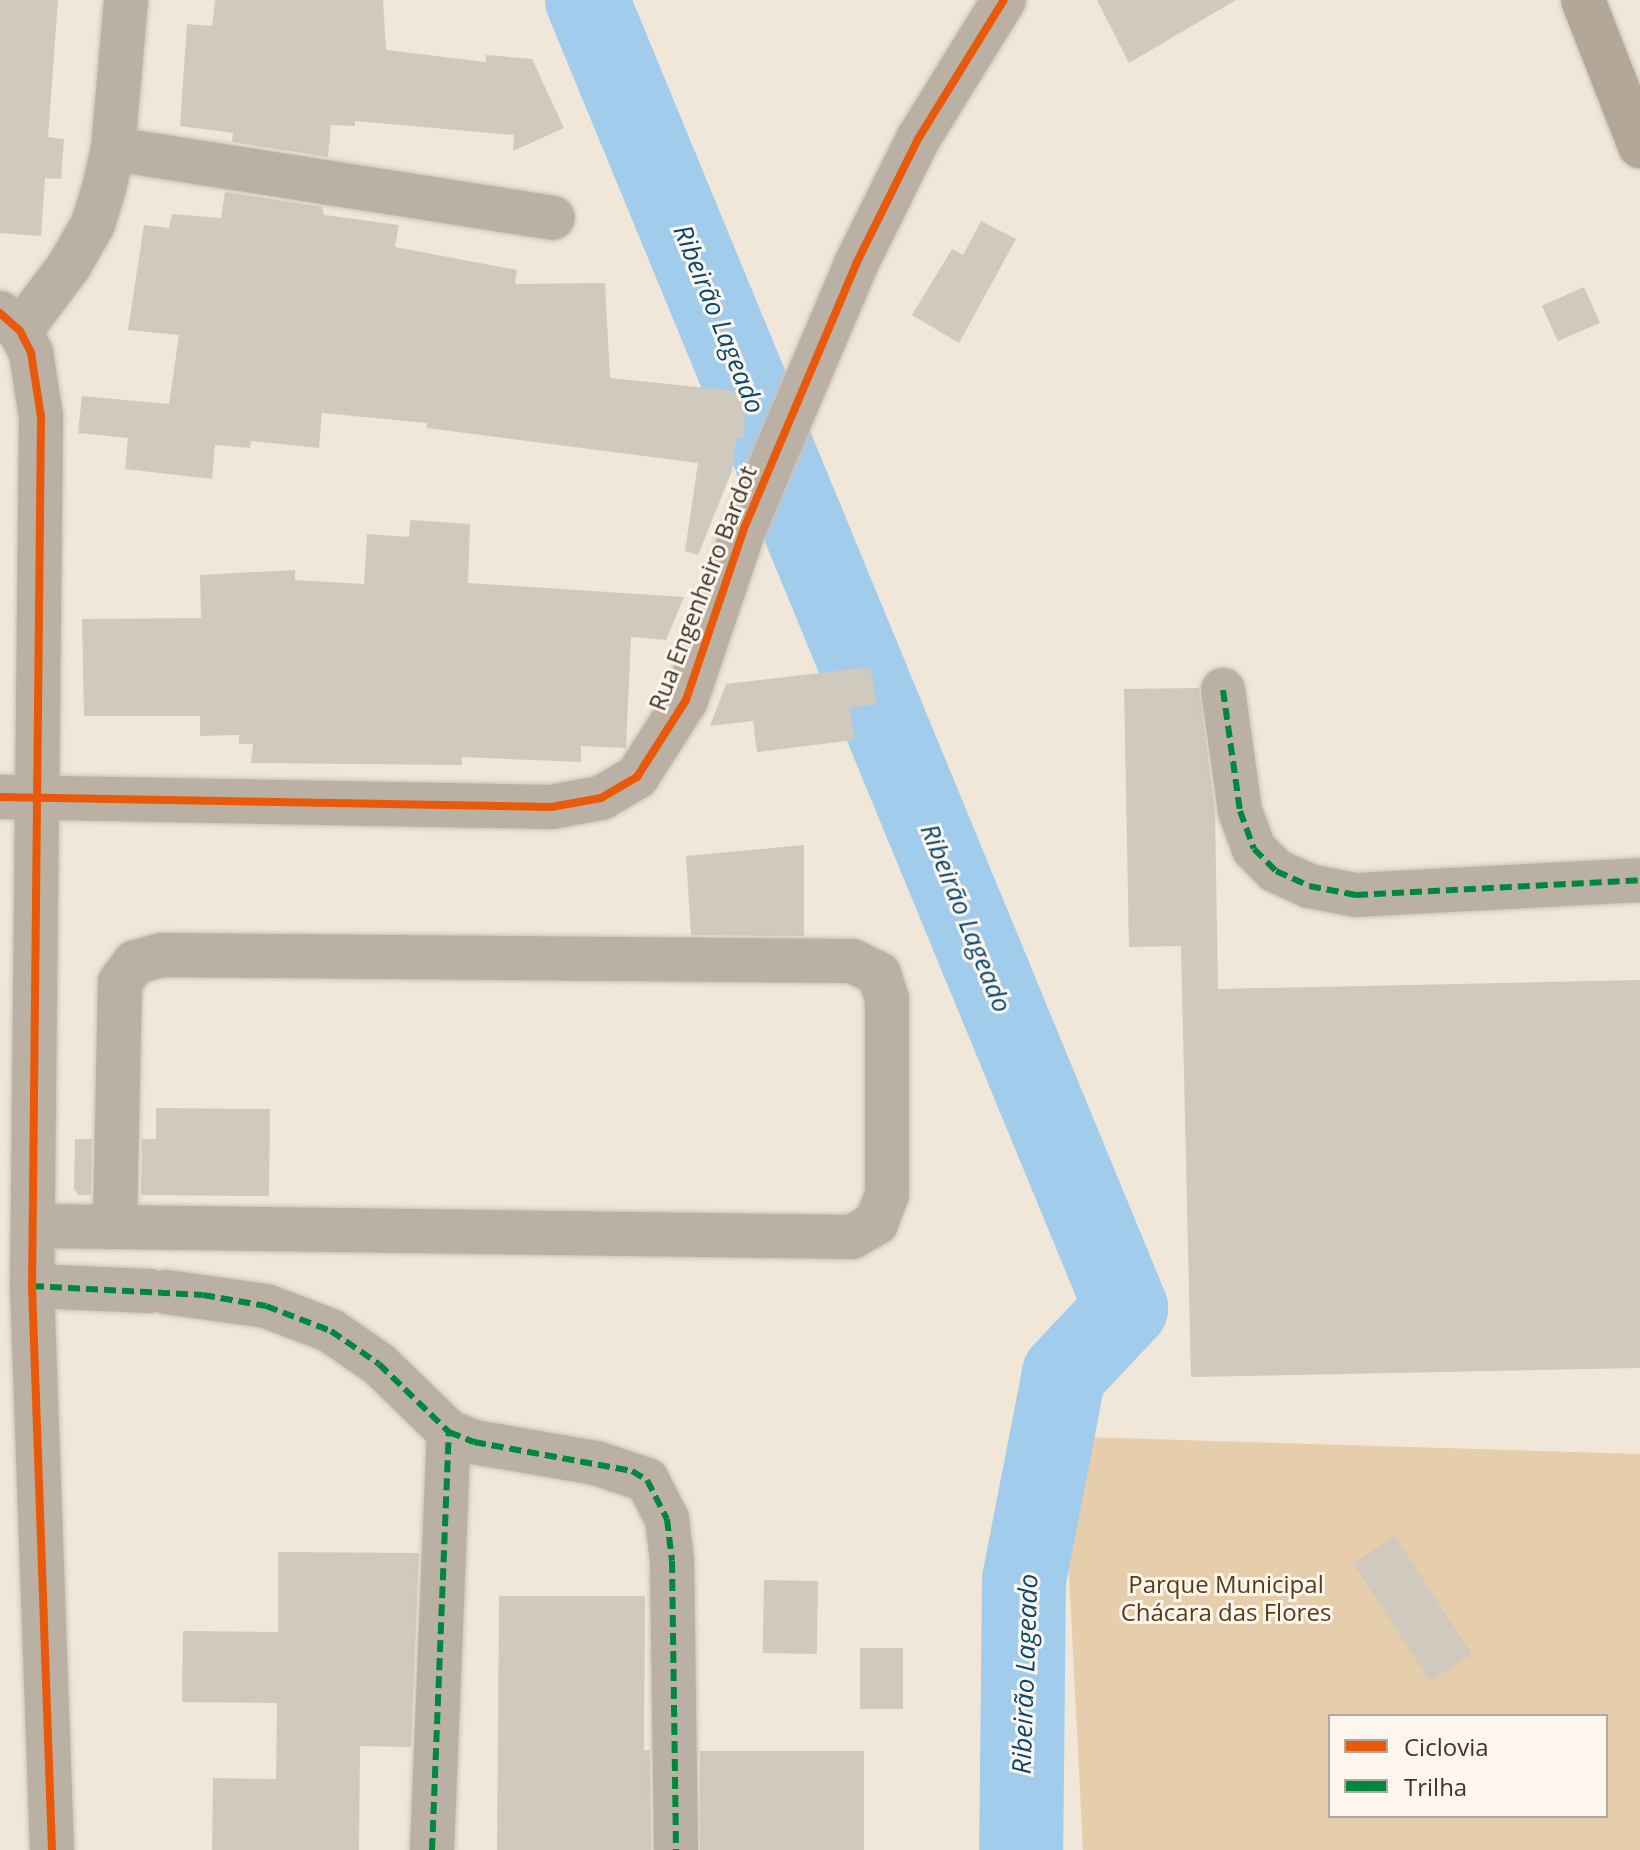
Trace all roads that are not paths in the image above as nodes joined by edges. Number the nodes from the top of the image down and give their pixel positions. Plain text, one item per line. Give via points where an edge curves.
1 (126, 0) edge
2 (1004, 0) edge
3 (1583, 0) edge
4 (1640, 146) edge
5 (113, 149) junction
6 (553, 218) dead end
7 (10, 322) edge
8 (1223, 690) dead end
9 (20, 797) edge
10 (1640, 880) edge
11 (18, 1135) edge
12 (33, 1226) junction
13 (115, 1227) junction
14 (32, 1286) junction
15 (449, 1432) junction
16 (52, 1850) edge
17 (432, 1850) edge
18 (676, 1850) edge

1 - 5 street
2 - 9 street, Rua Engenheiro Bardot via 918,139 856,264 745,526 686,700 637,777 601,798 551,807
3 - 4 main road
5 - 6 street
5 - 7 street via 93,224
7 - 9 street via 39,382 41,417
8 - 10 street via 1240,811 1254,849 1276,871 1309,886 1356,895
9 - 11 street
11 - 12 street
12 - 13 street
12 - 14 street
13 - 13 street via 852,1237 876,1223 887,1194 887,999 879,974 852,961 162,955 135,962 120,982
14 - 15 street via 158,1291 266,1306 331,1331 379,1364
14 - 16 street
15 - 17 street
15 - 18 street via 474,1442 632,1471 657,1494 667,1519 672,1561

